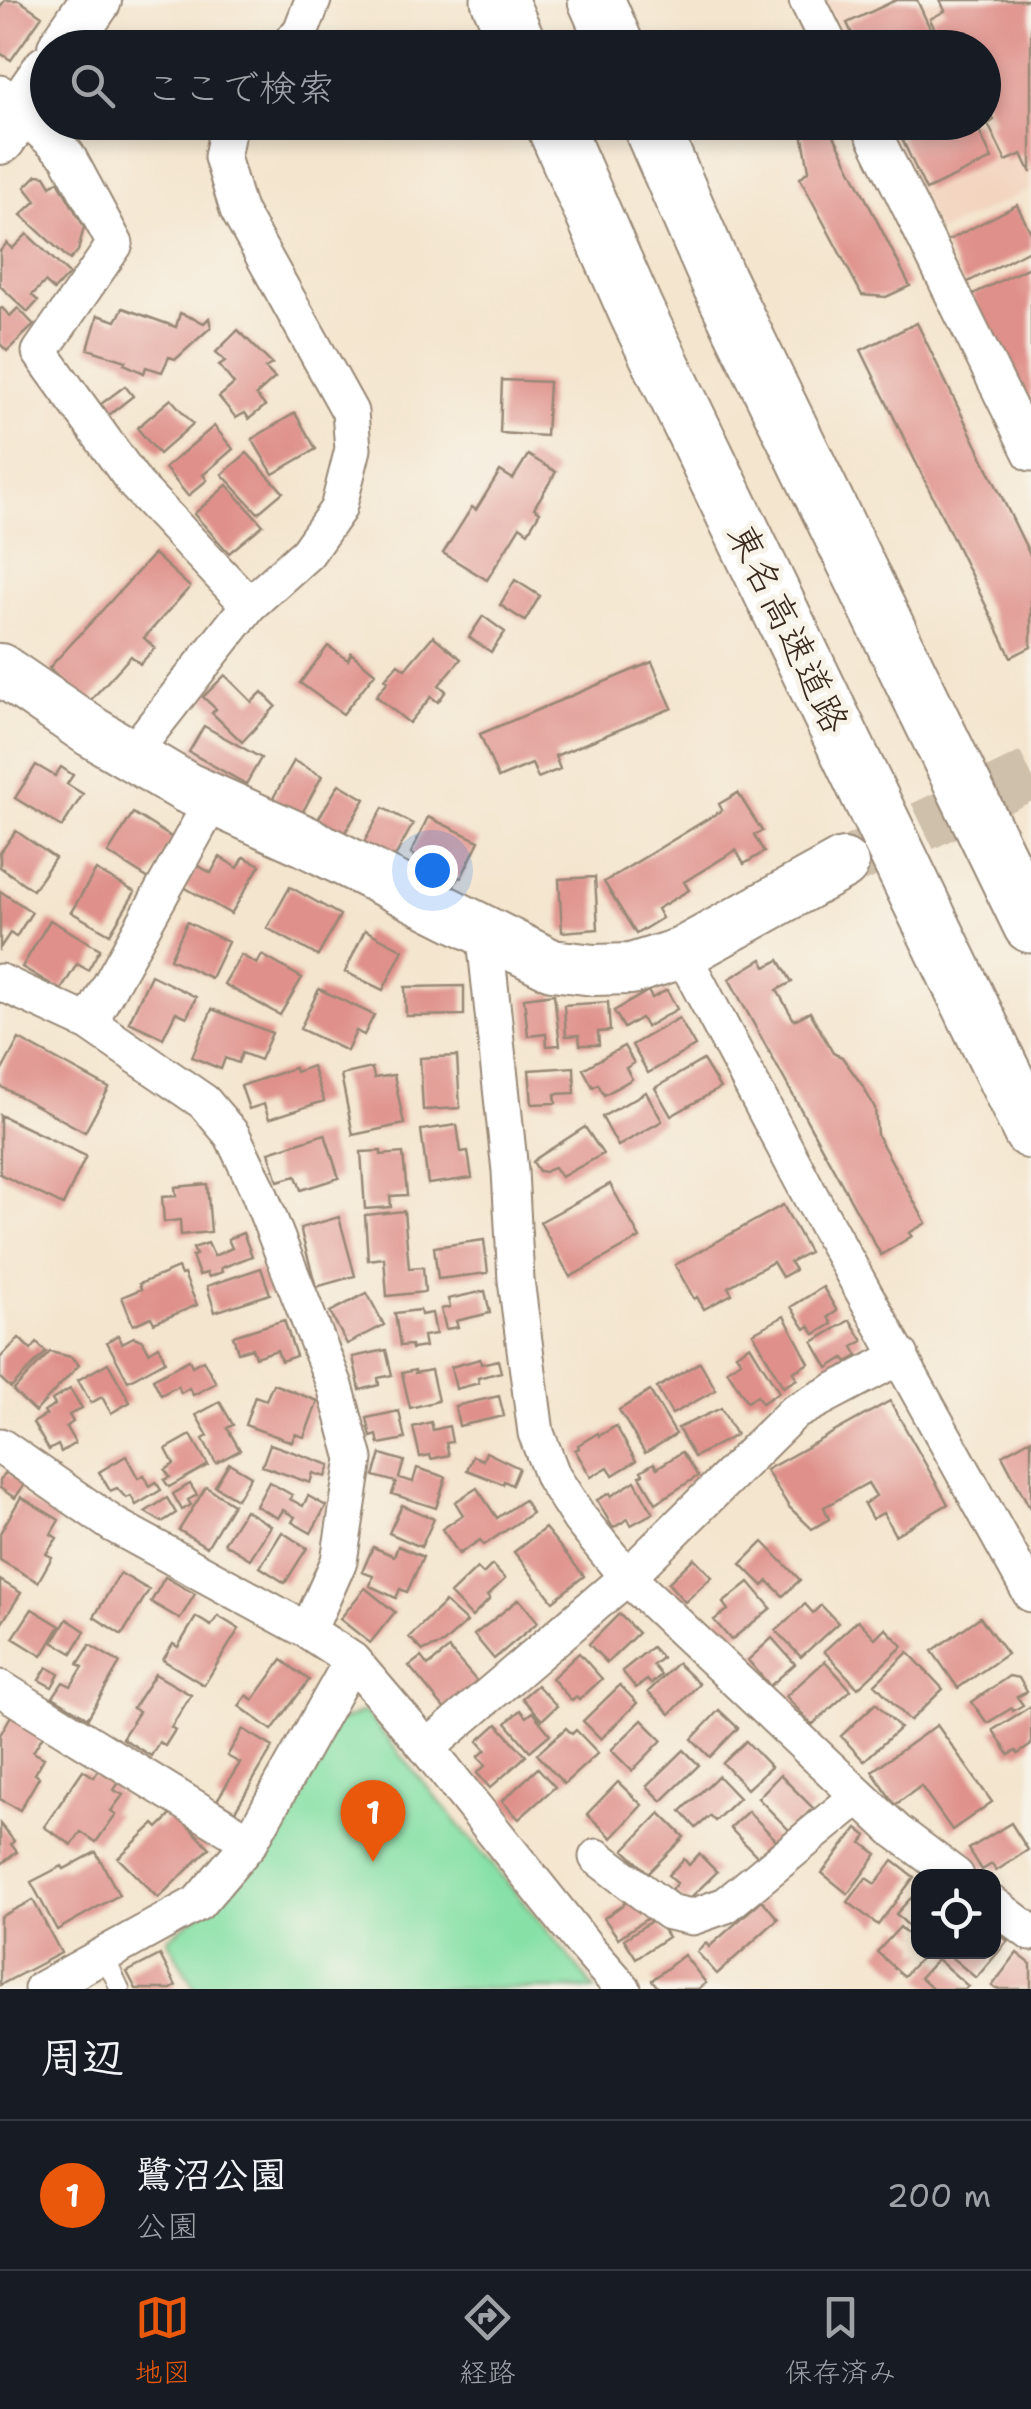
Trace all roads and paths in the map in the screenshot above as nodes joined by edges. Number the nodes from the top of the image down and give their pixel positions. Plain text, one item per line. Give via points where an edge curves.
1 (96, 0) edge
2 (313, 0) edge
3 (499, 0) edge
4 (596, 0) edge
5 (807, 0) edge
6 (75, 30) edge
7 (301, 30) edge
8 (512, 30) edge
9 (609, 30) edge
10 (822, 30) edge
11 (30, 89) edge
12 (6, 114) edge
13 (30, 131) edge
14 (44, 140) edge
15 (226, 140) edge
16 (561, 140) edge
17 (657, 140) edge
18 (877, 140) edge
19 (1031, 454) edge
20 (249, 604) junction
21 (0, 669) edge
22 (131, 755) junction
23 (214, 800) junction
24 (843, 864) tunnel mouth
25 (1031, 925) edge
26 (484, 929) junction
27 (682, 953) junction
28 (0, 982) edge
29 (88, 1023) junction
30 (1031, 1130) edge
31 (901, 1356) junction
32 (0, 1446) edge
33 (627, 1577) junction
34 (1031, 1594) edge
35 (308, 1632) junction
36 (352, 1660) junction
37 (0, 1688) edge
38 (427, 1748) junction
39 (858, 1796) junction
40 (250, 1842) junction
41 (598, 1858) dead end
42 (947, 1869) edge
43 (1001, 1909) edge
44 (1031, 1933) edge
45 (104, 1954) junction
46 (42, 1989) edge
47 (120, 1989) edge
48 (624, 1989) edge

1 - 6 street
2 - 7 street
3 - 8 highway
4 - 9 highway
5 - 10 street
11 - 12 street
12 - 13 street
14 - 20 street via 67,156 115,244 40,352 136,485
15 - 20 street via 222,158 238,210 350,412 353,449 338,509 307,553
16 - 30 highway, 東名高速道路 via 636,311
17 - 25 highway via 718,280
18 - 19 street
20 - 22 street
21 - 22 street
22 - 23 street
23 - 26 street
23 - 29 street
24 - 27 street
26 - 27 street via 552,965 631,968
26 - 33 street via 536,1434 580,1520
27 - 31 street
28 - 29 street
29 - 35 street via 204,1102 232,1135 334,1386 355,1459 339,1561
31 - 33 street via 793,1412
31 - 34 street
32 - 35 street via 114,1525
33 - 38 street
33 - 39 street
35 - 36 street
36 - 38 street
36 - 40 street
37 - 40 street
38 - 48 street
39 - 41 street via 726,1905 692,1917 669,1912
39 - 42 street
40 - 45 street via 198,1903
43 - 44 street
45 - 46 street
45 - 47 lane

